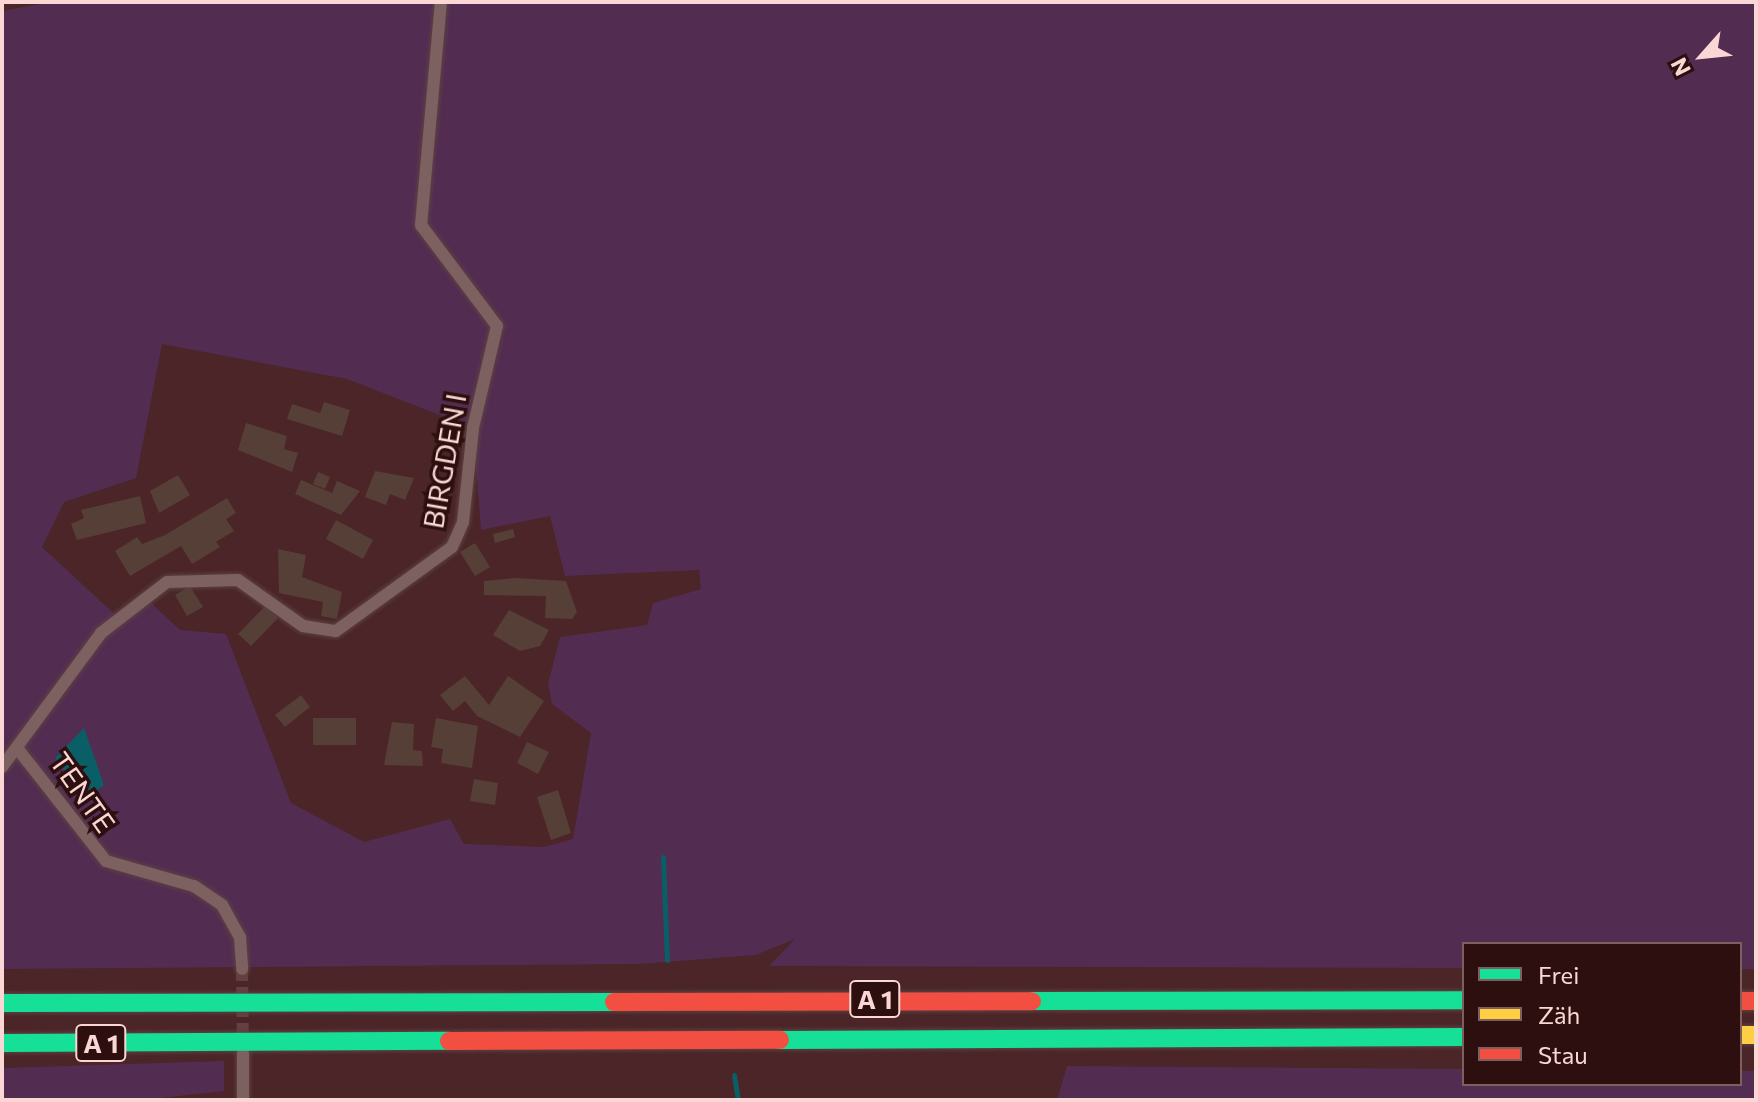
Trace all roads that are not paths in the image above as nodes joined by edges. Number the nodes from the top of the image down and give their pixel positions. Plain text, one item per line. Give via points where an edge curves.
1 (441, 2) edge
2 (17, 748) junction
3 (2, 767) edge
4 (242, 969) tunnel mouth
5 (1462, 1000) edge
6 (2, 1003) edge
7 (1462, 1037) edge
8 (2, 1043) edge
9 (243, 1053) tunnel mouth
10 (243, 1100) edge

1 - 2 street, BIRGDEN I via 421,225 497,326 473,428 463,522 452,547 336,631 303,626 238,580 177,578 101,633
2 - 3 street, BIRGDEN I
2 - 4 street, TENTE via 106,861 194,886 222,905 240,937
5 - 6 highway, A 1
7 - 8 highway, A 1
9 - 10 street

